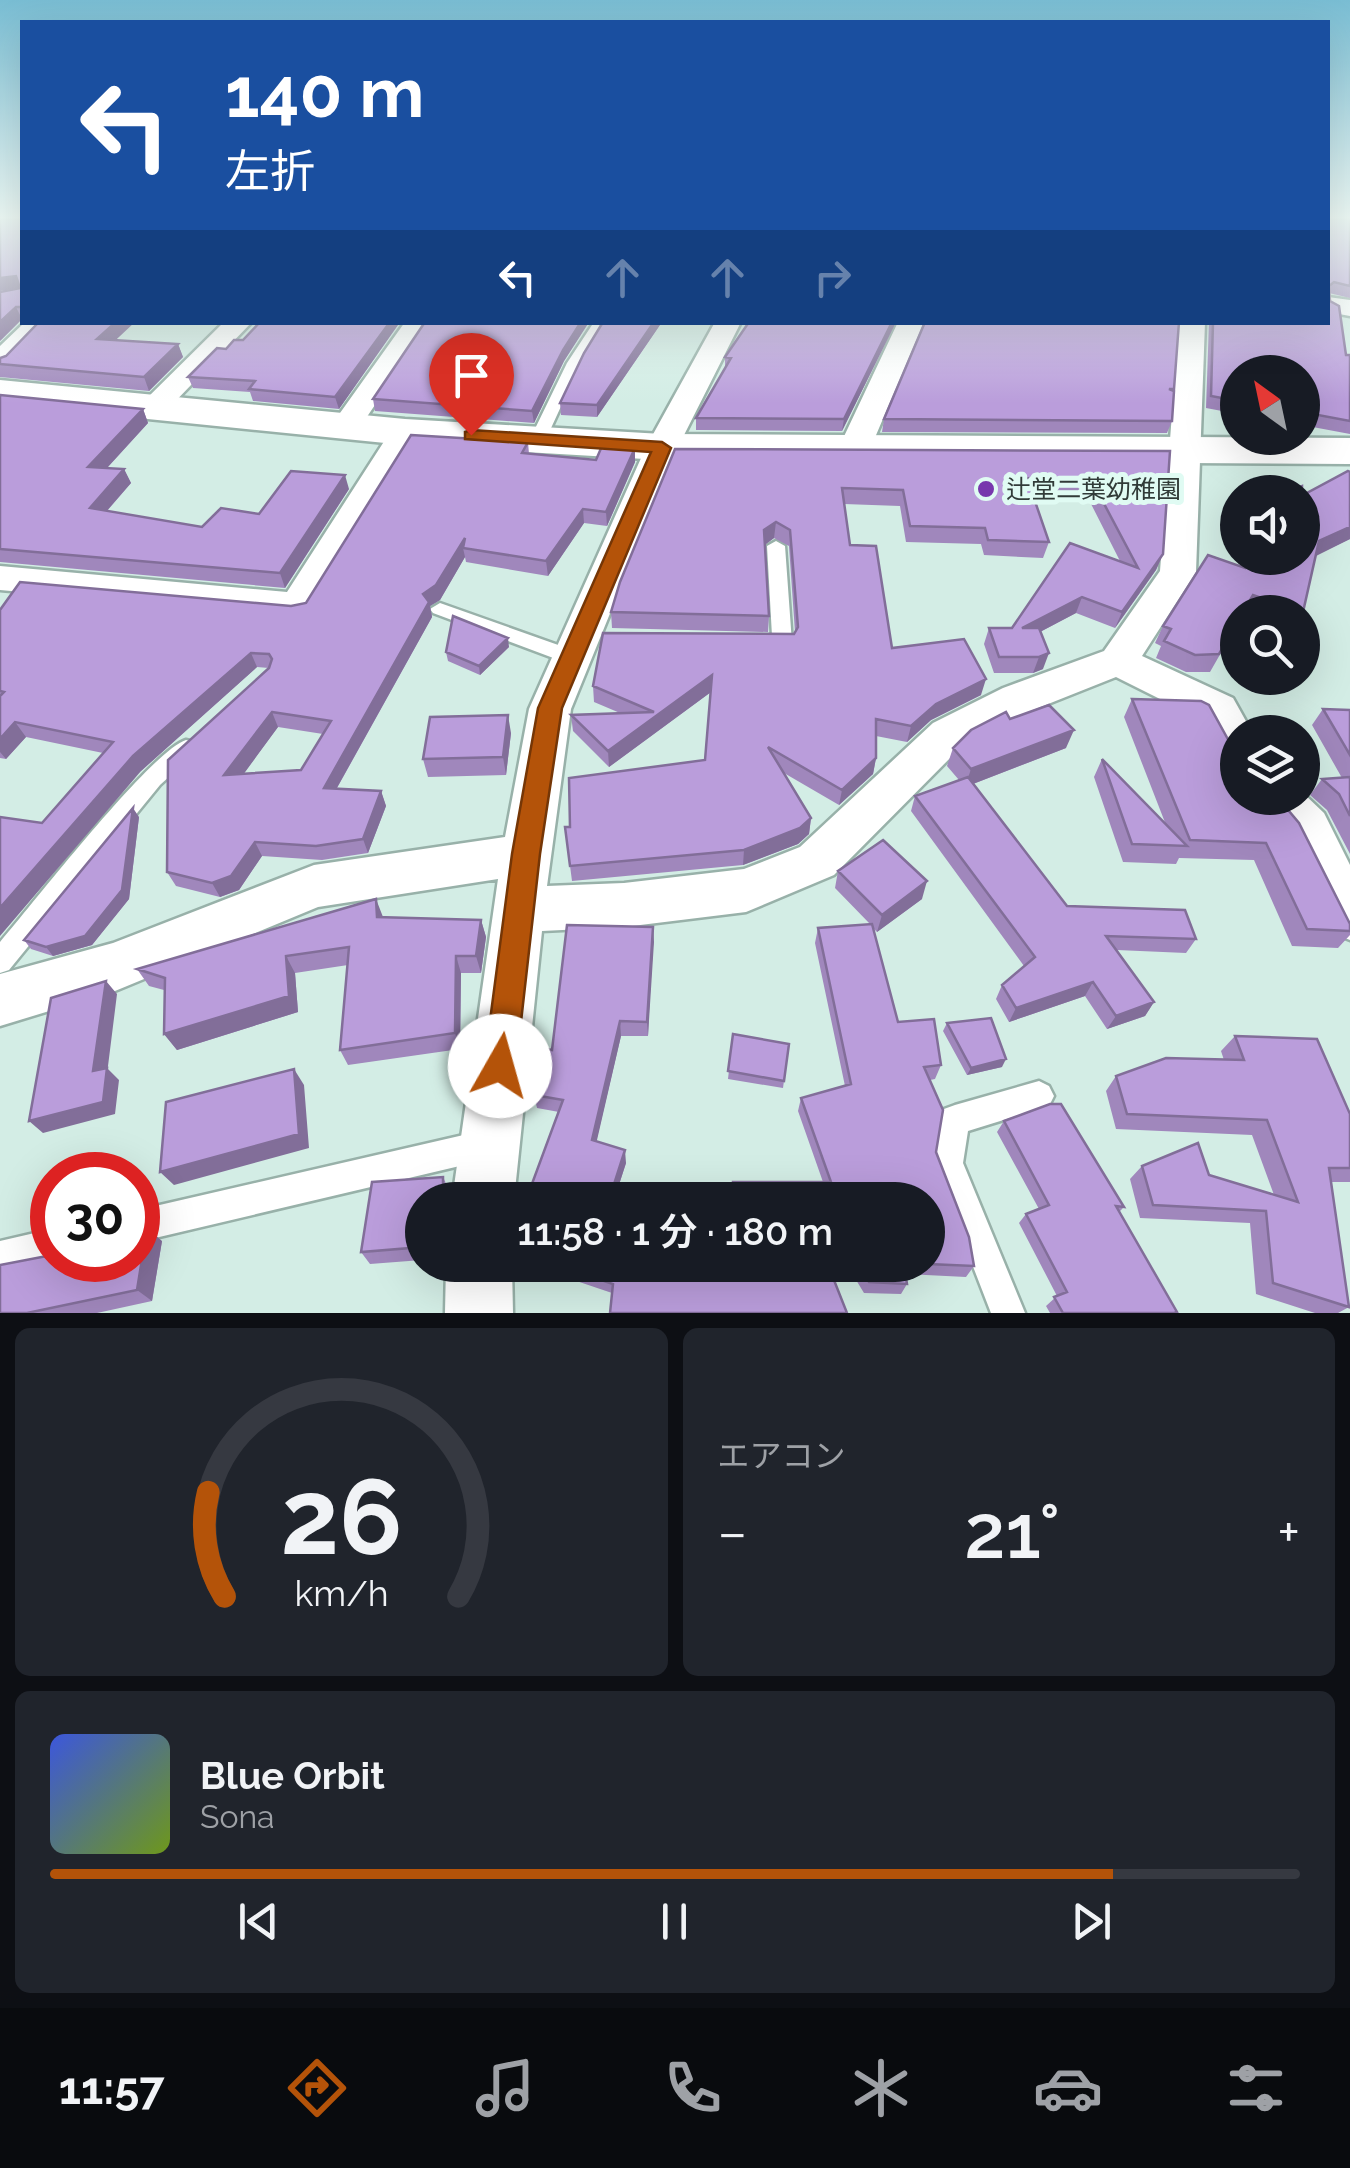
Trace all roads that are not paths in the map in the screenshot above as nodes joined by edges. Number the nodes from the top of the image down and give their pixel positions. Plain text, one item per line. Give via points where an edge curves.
1 (38, 325) edge
2 (236, 325) edge
3 (416, 325) edge
4 (600, 325) edge
5 (727, 325) edge
6 (911, 325) edge
7 (1192, 325) edge
8 (0, 361) edge
9 (0, 392) edge
10 (153, 408) junction
11 (344, 426) junction
12 (405, 432) junction
13 (538, 439) junction
14 (662, 448) junction
15 (855, 448) junction
16 (1350, 451) edge
17 (1185, 452) junction
18 (776, 546) dead end
19 (12, 587) edge
20 (440, 609) dead end
21 (745, 642) edge
22 (582, 645) junction
23 (1118, 662) junction
24 (1221, 715) edge
25 (209, 728) edge
26 (1295, 815) edge
27 (526, 854) junction
28 (520, 910) junction
29 (1350, 918) edge
30 (0, 961) edge
31 (0, 1000) edge
32 (1039, 1096) dead end
33 (490, 1144) junction
34 (485, 1182) edge
35 (160, 1221) edge
36 (30, 1250) edge
37 (0, 1258) edge
38 (479, 1282) edge
39 (479, 1313) edge
40 (1008, 1313) edge

1 - 8 street
2 - 10 street
3 - 11 street
4 - 13 lane
5 - 14 street
6 - 15 street
7 - 17 street
9 - 10 street
10 - 11 street
11 - 12 street
12 - 13 street
12 - 19 street via 298,605
13 - 14 street
14 - 15 street
14 - 22 street
15 - 17 street
16 - 17 street
17 - 23 street via 1178,572
18 - 21 lane via 782,643
20 - 22 lane
22 - 27 street via 550,708
23 - 24 street
23 - 28 street via 948,734 817,860 746,890
25 - 30 lane via 152,779
26 - 29 street
27 - 28 street
27 - 31 street via 314,886 115,966
28 - 33 street
32 - 40 lane via 955,1120 950,1148 948,1163
33 - 34 street
33 - 35 lane
36 - 37 lane
38 - 39 street

